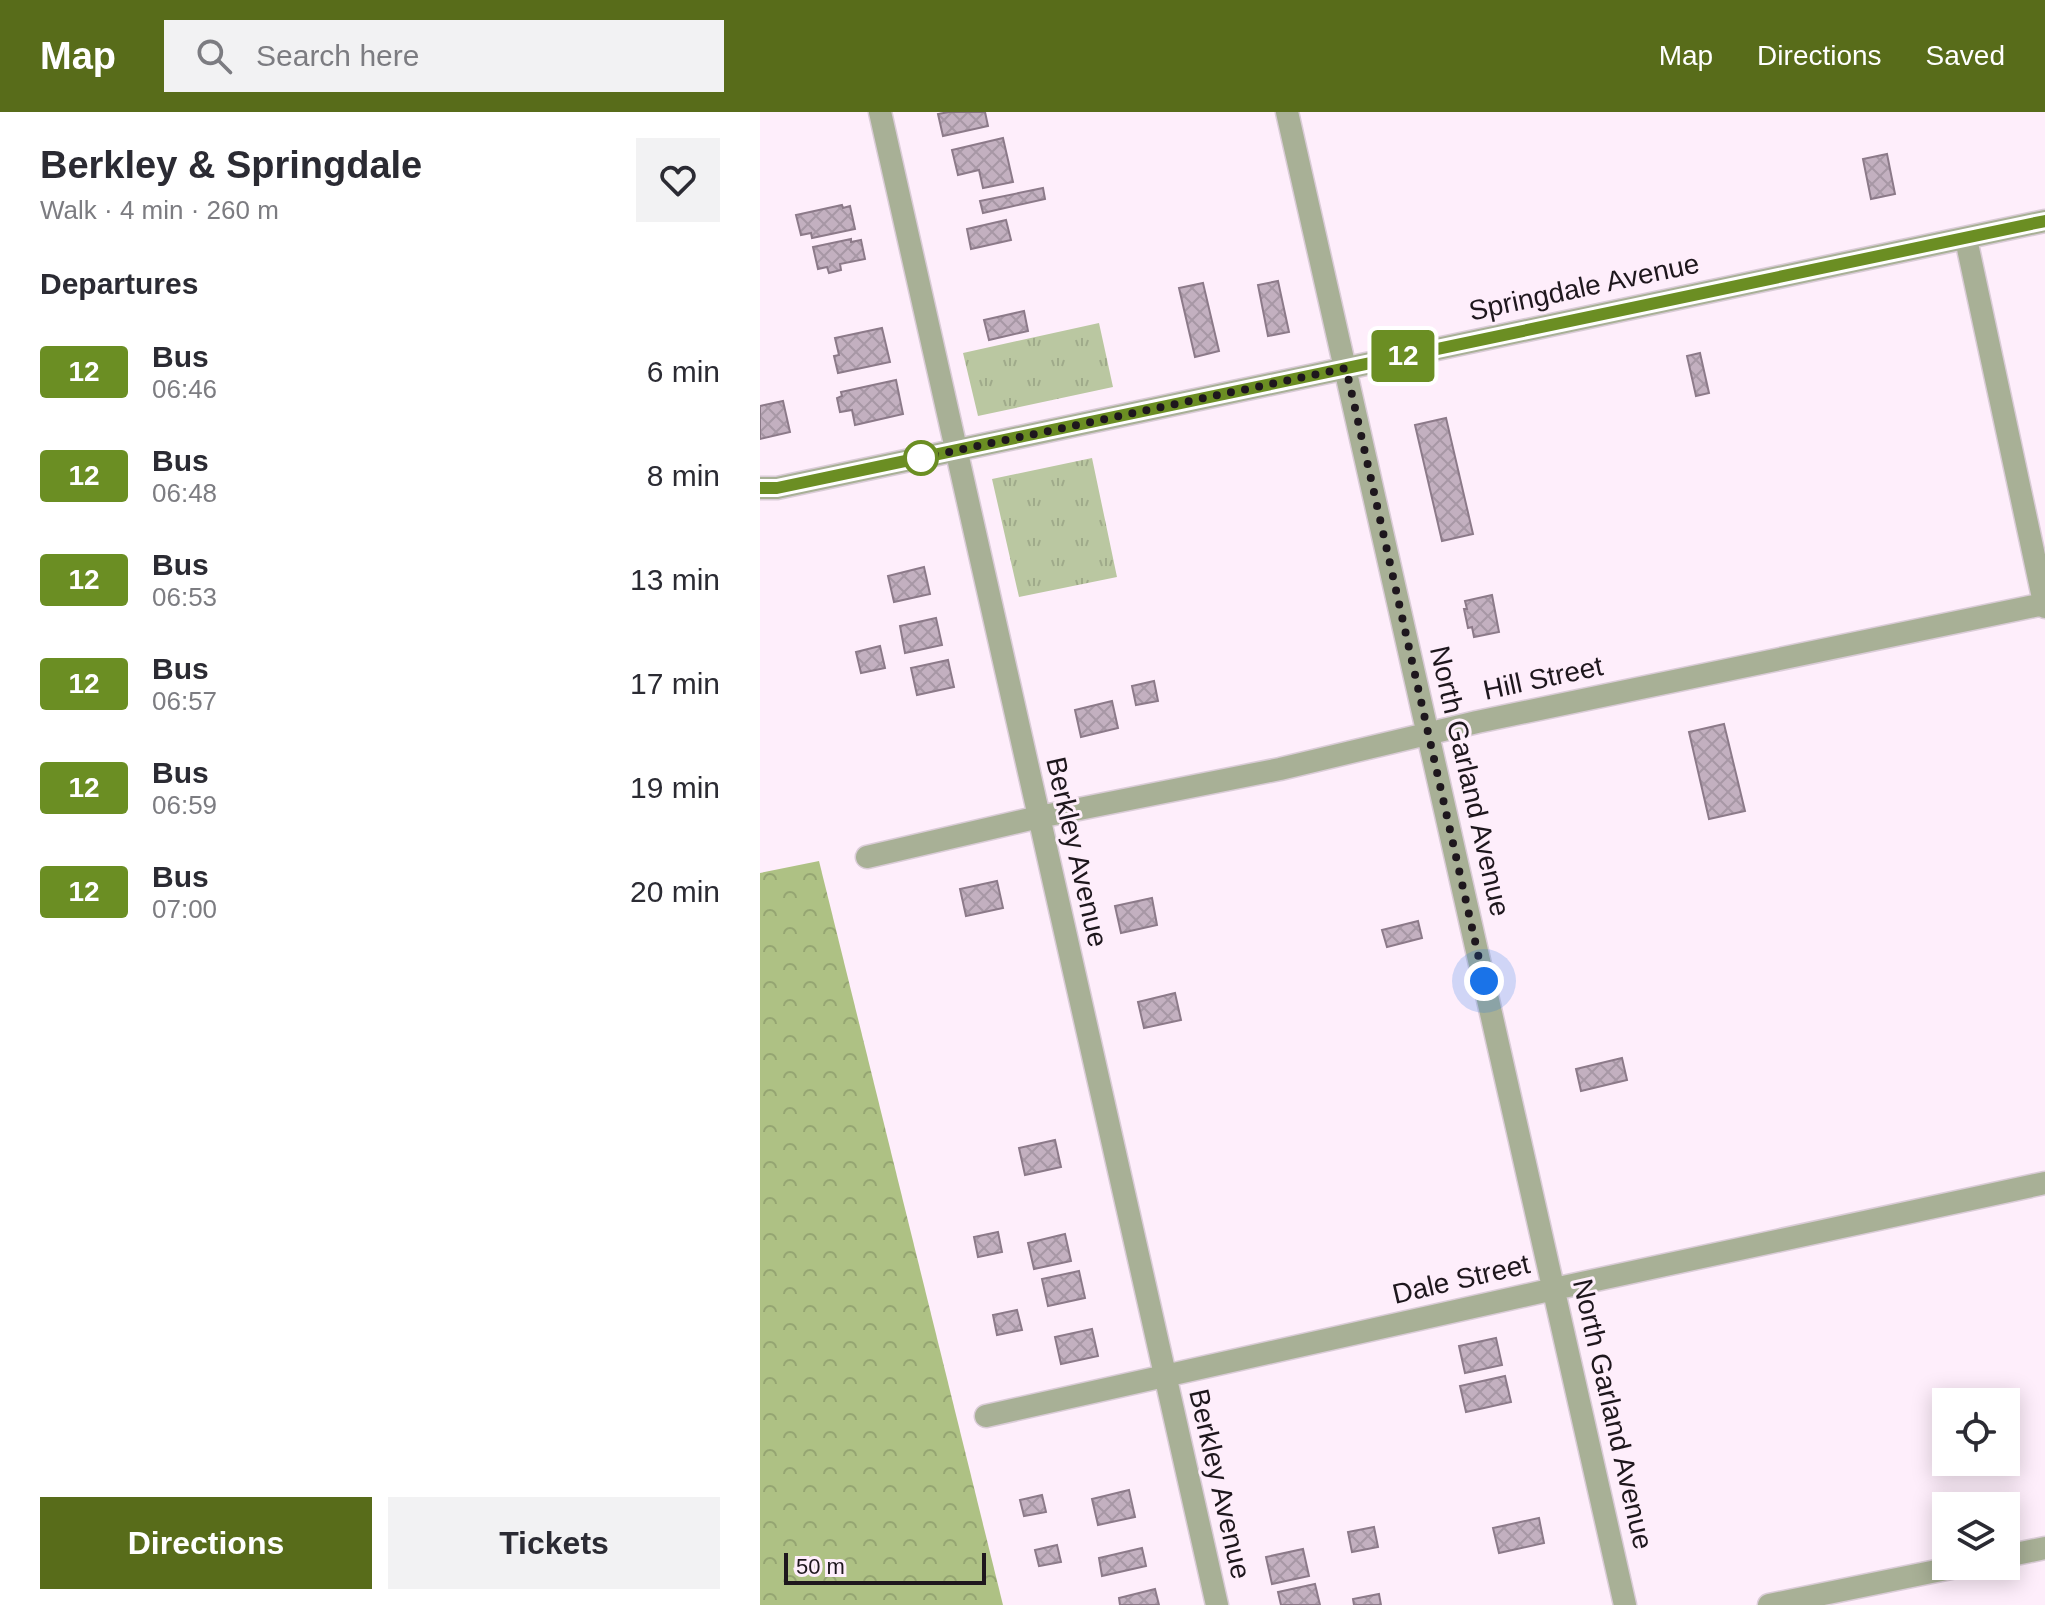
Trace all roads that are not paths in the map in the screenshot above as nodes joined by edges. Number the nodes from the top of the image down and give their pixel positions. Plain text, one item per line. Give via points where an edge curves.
1 (880, 112) edge
2 (1287, 112) edge
3 (2045, 221) edge
4 (1966, 239) junction
5 (1346, 368) junction
6 (956, 451) junction
7 (760, 488) edge
8 (2045, 605) edge
9 (1429, 734) junction
10 (1039, 817) junction
11 (867, 857) dead end
12 (2045, 1183) edge
13 (1554, 1289) junction
14 (1166, 1377) junction
15 (986, 1416) dead end
16 (2045, 1548) edge
17 (2020, 1553) edge
18 (1932, 1572) edge
19 (1217, 1605) edge
20 (1625, 1605) edge
21 (1769, 1605) edge

1 - 6 street, Berkley Avenue
2 - 5 street, North Garland Avenue
3 - 4 street, Springdale Avenue
4 - 5 street, Springdale Avenue
4 - 8 street
5 - 6 street, Springdale Avenue
5 - 9 street, North Garland Avenue
6 - 7 street, Springdale Avenue
6 - 10 street, Berkley Avenue
8 - 9 street, Hill Street
9 - 10 street, Hill Street
9 - 13 street, North Garland Avenue
10 - 11 street, Hill Street
10 - 14 street, Berkley Avenue
12 - 13 street, Dale Street
13 - 14 street, Dale Street
13 - 20 street, North Garland Avenue
14 - 15 street, Dale Street
14 - 19 street, Berkley Avenue
16 - 17 street
18 - 21 street

